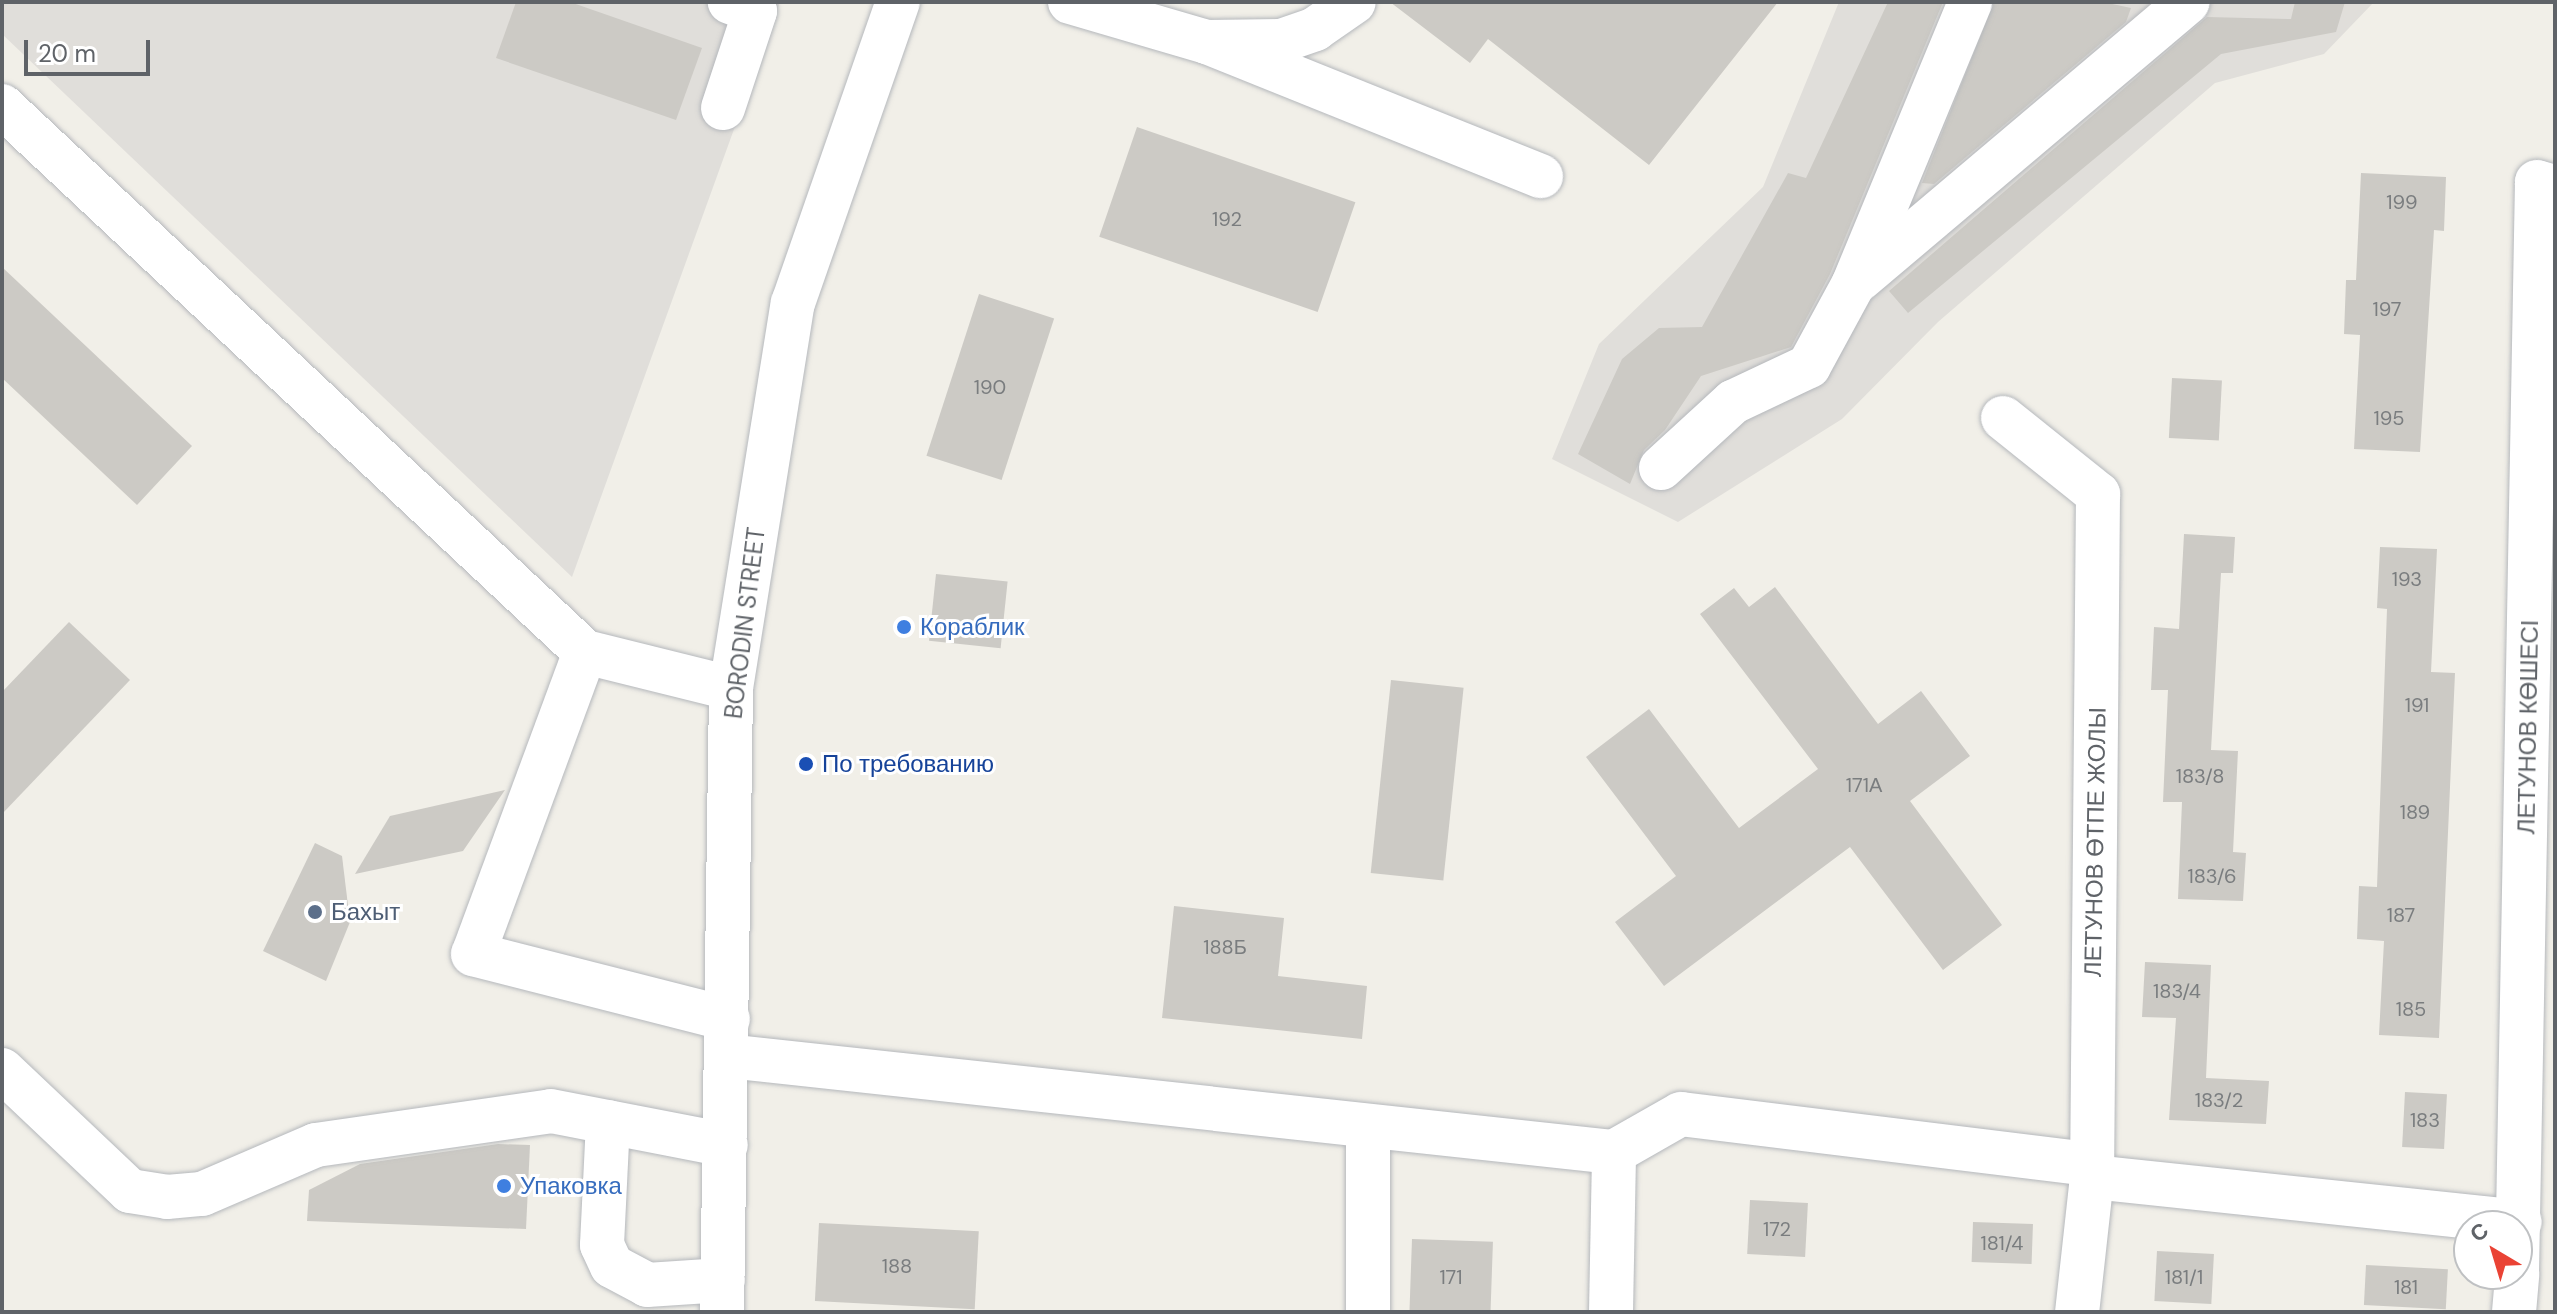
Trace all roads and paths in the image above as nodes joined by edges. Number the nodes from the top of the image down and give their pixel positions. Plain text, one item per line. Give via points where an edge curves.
1 (730, 2) edge
2 (898, 2) edge
3 (1070, 2) edge
4 (1354, 2) edge
5 (1970, 2) edge
6 (2188, 2) edge
7 (1207, 42) junction
8 (2, 106) edge
9 (723, 108) dead end
10 (1541, 176) dead end
11 (2546, 185) edge
12 (1853, 285) junction
13 (2003, 418) dead end
14 (1661, 468) dead end
15 (585, 652) junction
16 (731, 688) junction
17 (728, 1037) junction
18 (2, 1070) edge
19 (608, 1122) junction
20 (1368, 1126) junction
21 (726, 1145) junction
22 (1614, 1152) junction
23 (2092, 1170) junction
24 (2520, 1210) edge
25 (2453, 1214) edge
26 (2516, 1290) edge
27 (723, 1296) edge
28 (1368, 1312) edge
29 (1611, 1312) edge
30 (2077, 1312) edge
31 (2514, 1312) edge

1 - 9 street via 755,11
2 - 16 street, BORODIN STREET via 793,303
3 - 7 street
4 - 7 street via 1315,29 1281,41
5 - 12 street
6 - 12 street
7 - 10 street
8 - 15 street
11 - 24 street, ЛЕТУНОВ КӨШЕСІ
12 - 14 street via 1809,366 1733,402
13 - 23 street, ЛЕТУНОВ ӨТПЕ ЖОЛЫ via 2098,494
15 - 16 street
15 - 17 street via 473,954
16 - 17 street, BORODIN STREET
17 - 20 street
17 - 21 street, BORODIN STREET
18 - 19 street via 130,1191 167,1197 216,1190 316,1145 551,1111
19 - 21 street
19 - 27 street via 602,1245 612,1266 647,1285
20 - 22 street
20 - 28 street
21 - 27 street, BORODIN STREET
22 - 23 street via 1681,1114
22 - 29 street
23 - 25 street
23 - 30 street, ЛЕТУНОВ ӨТПЕ ЖОЛЫ
26 - 31 street, ЛЕТУНОВ КӨШЕСІ

